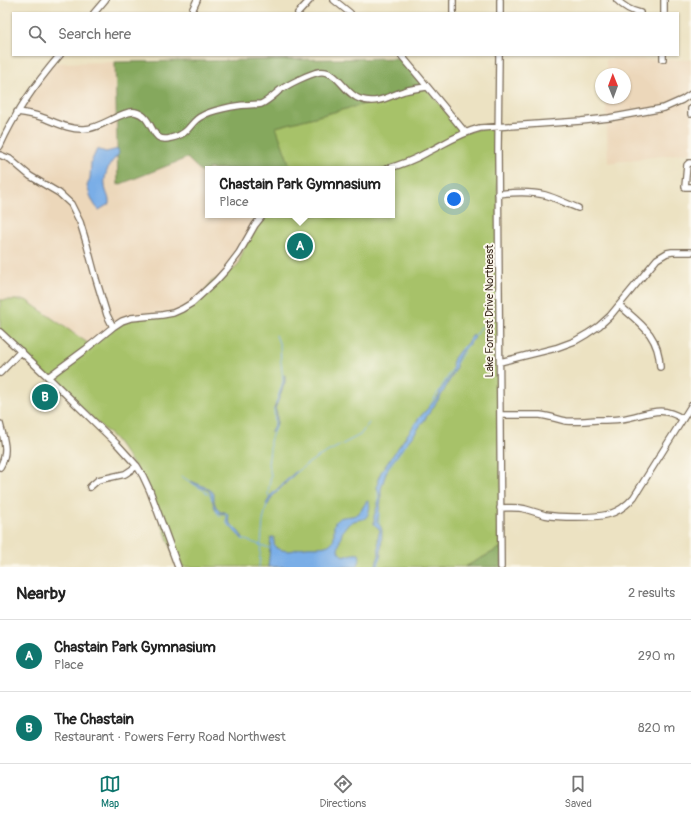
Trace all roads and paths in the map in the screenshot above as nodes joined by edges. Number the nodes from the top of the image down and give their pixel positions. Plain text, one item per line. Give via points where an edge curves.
1 (104, 0) edge
2 (197, 0) edge
3 (310, 0) edge
4 (334, 0) edge
5 (453, 0) edge
6 (500, 0) edge
7 (617, 0) edge
8 (664, 0) edge
9 (95, 12) edge
10 (191, 12) edge
11 (299, 12) edge
12 (349, 12) edge
13 (453, 12) edge
14 (500, 12) edge
15 (636, 12) edge
16 (664, 12) edge
17 (59, 56) edge
18 (402, 56) edge
19 (499, 56) edge
20 (428, 87) junction
21 (691, 94) edge
22 (691, 108) edge
23 (17, 112) junction
24 (691, 114) edge
25 (498, 127) junction
26 (465, 132) junction
27 (0, 146) edge
28 (0, 155) edge
29 (691, 163) edge
30 (395, 166) edge
31 (688, 187) edge
32 (498, 194) junction
33 (578, 208) dead end
34 (261, 218) edge
35 (691, 252) edge
36 (619, 305) junction
37 (113, 327) junction
38 (0, 332) edge
39 (21, 351) junction
40 (500, 362) junction
41 (660, 367) dead end
42 (0, 373) edge
43 (48, 377) junction
44 (691, 406) edge
45 (500, 415) junction
46 (683, 419) junction
47 (0, 424) edge
48 (137, 466) junction
49 (0, 467) edge
50 (90, 487) dead end
51 (500, 508) junction
52 (178, 567) edge
53 (501, 567) edge

1 - 9 street
2 - 10 street
3 - 11 street
4 - 12 street
5 - 13 street
6 - 14 street
7 - 15 street
8 - 16 street
17 - 23 street
18 - 20 street
19 - 25 street, Lake Forrest Drive Northeast
20 - 23 street via 368,101 352,95 333,75 326,72 318,73 288,85 261,104 242,105 204,114 182,134 166,139 156,136 147,118 136,112 83,130
20 - 26 street
21 - 25 street via 664,108 615,118
22 - 24 street
23 - 27 street
25 - 26 street
25 - 32 street, Lake Forrest Drive Northeast
26 - 30 street via 415,159
28 - 37 street via 10,159 71,204 80,222 107,315
29 - 31 street via 687,165
32 - 33 street via 512,192 545,195
32 - 40 street, Lake Forrest Drive Northeast
34 - 37 street via 226,270 192,303 173,313 131,318
35 - 36 street via 667,253 656,259
36 - 40 street via 599,326 575,341
36 - 41 street via 651,336 658,351
37 - 43 street
38 - 39 street
39 - 42 street
39 - 43 street
40 - 45 street, Lake Forrest Drive Northeast
43 - 48 street via 118,444
44 - 46 street
45 - 46 street via 540,415 578,422 621,419 658,411
45 - 51 street, Lake Forrest Drive Northeast
46 - 51 street via 634,497 616,512 598,517 556,516 523,509
47 - 49 street via 6,452
48 - 50 street via 125,474 98,480
48 - 52 street via 150,491
51 - 53 street, Lake Forrest Drive Northeast

